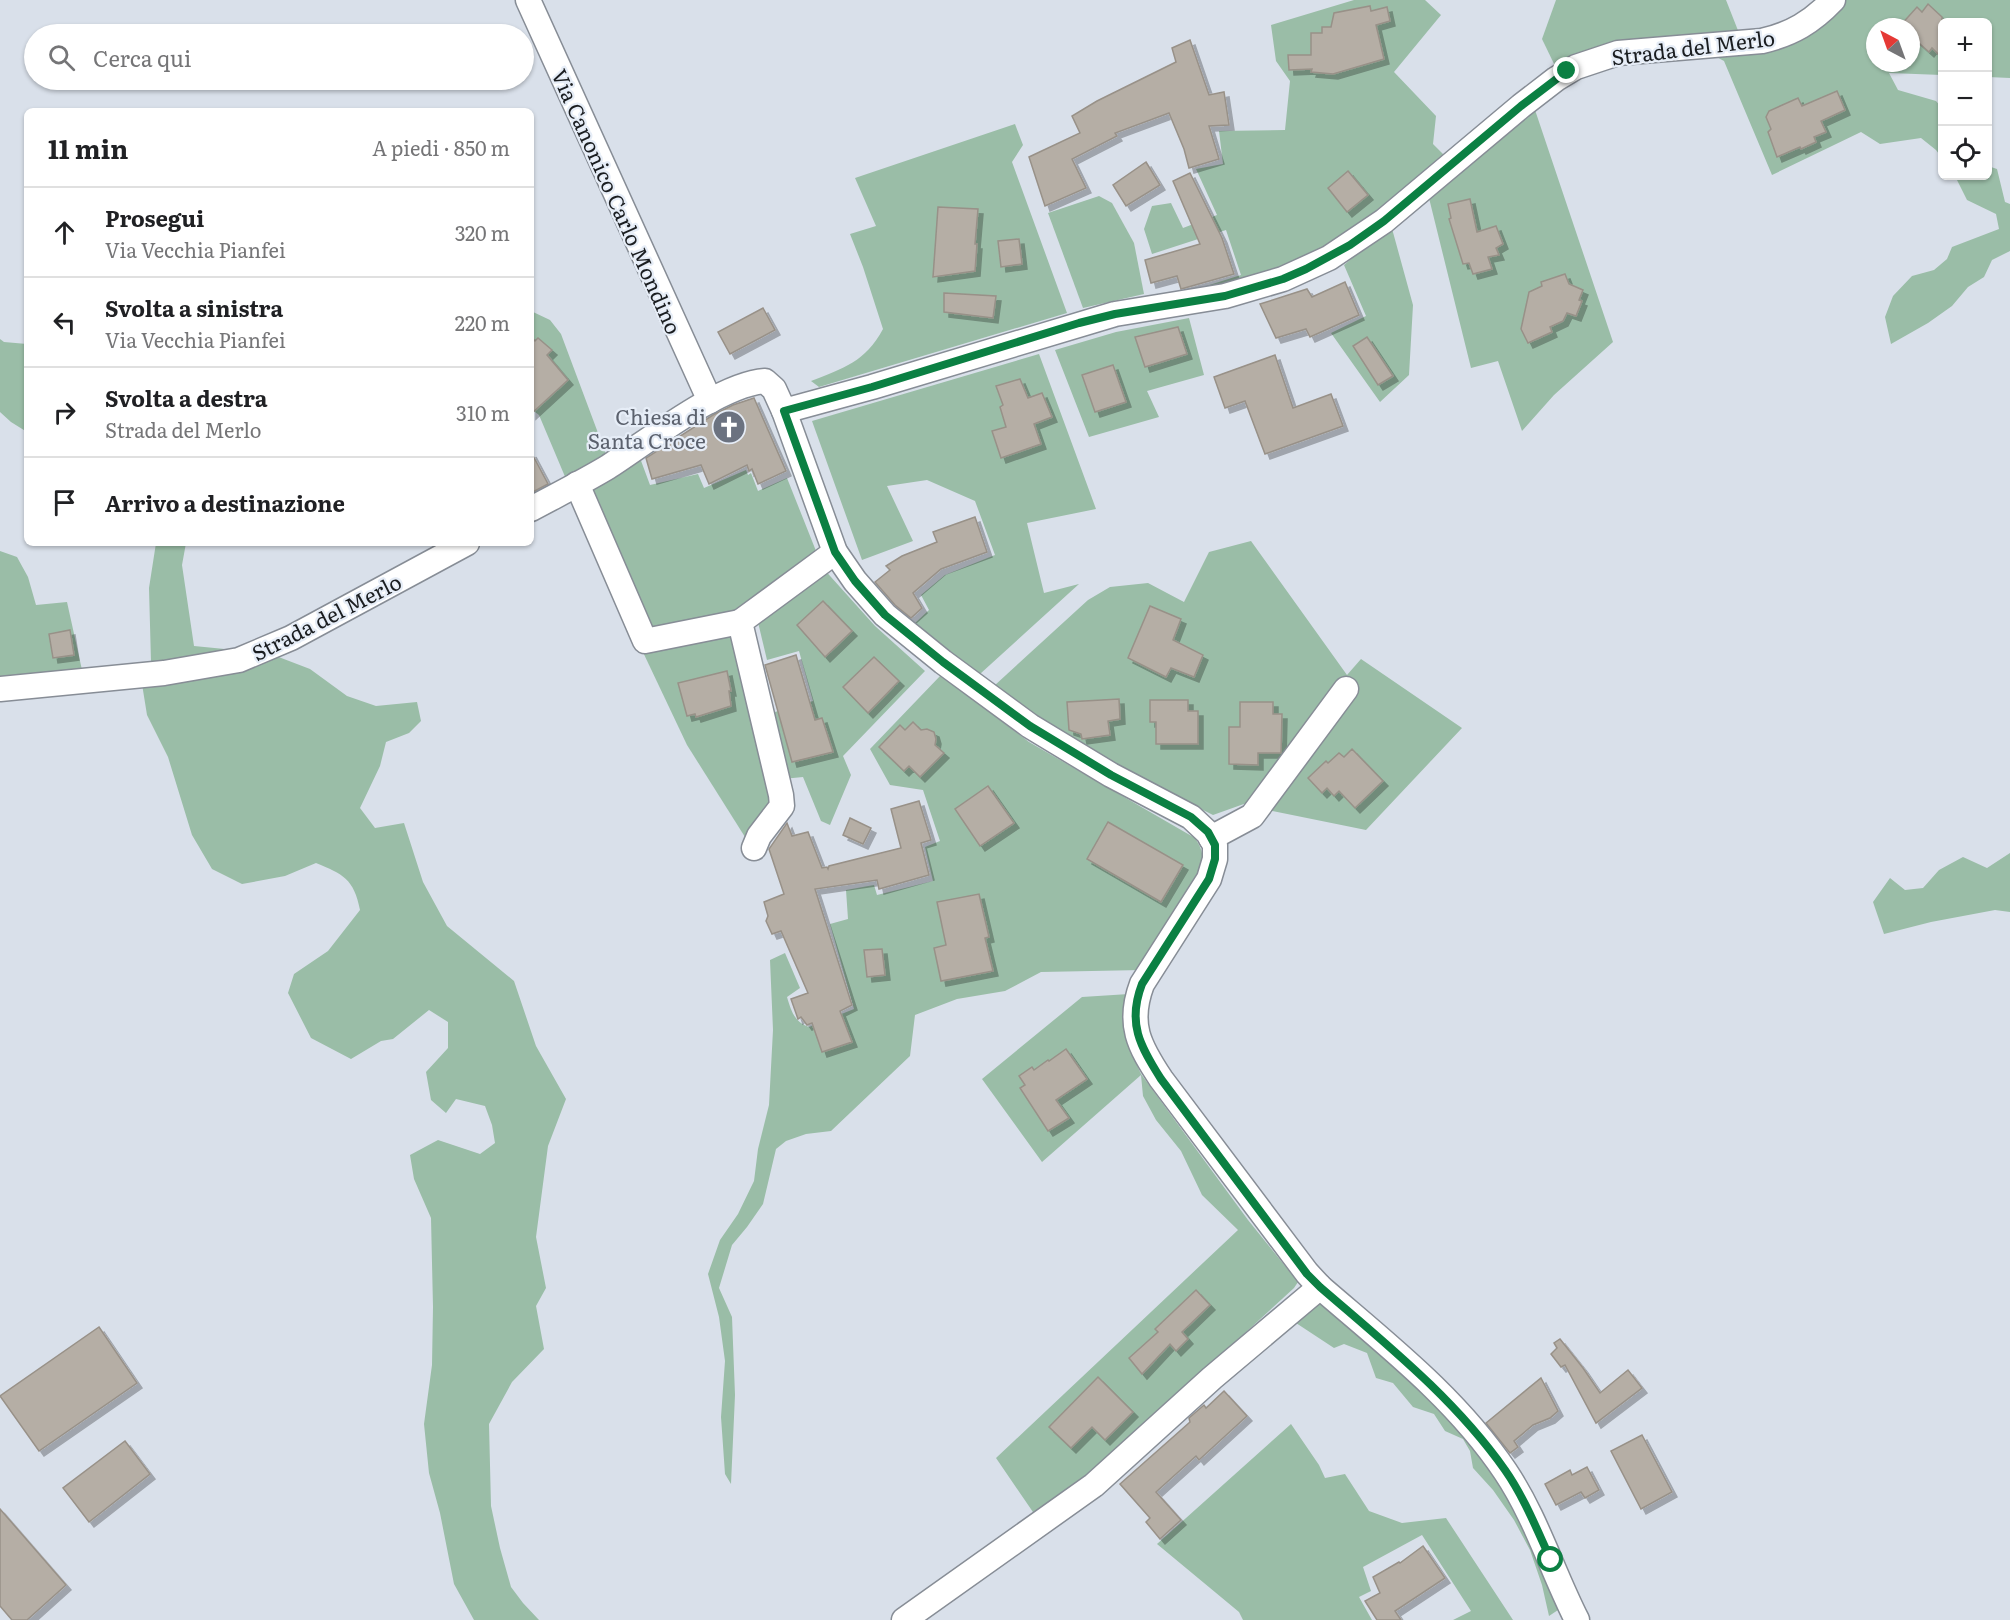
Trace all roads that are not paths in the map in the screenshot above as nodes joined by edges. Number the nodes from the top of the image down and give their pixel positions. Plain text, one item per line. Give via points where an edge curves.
1 (528, 0) edge
2 (1833, 0) edge
3 (710, 401) junction
4 (784, 411) junction
5 (577, 484) junction
6 (534, 507) edge
7 (462, 546) edge
8 (835, 552) junction
9 (740, 622) junction
10 (0, 689) edge
11 (1346, 689) dead end
12 (1211, 838) junction
13 (754, 848) dead end
14 (1320, 1287) junction
15 (1574, 1619) edge
16 (904, 1620) edge

1 - 3 street, Via Canonico Carlo Mondino
2 - 4 street, Strada del Merlo via 1815,18 1782,36 1618,53 1576,67 1521,106 1384,221 1329,258 1283,279 1225,296 1106,316
3 - 4 street via 745,385 765,381 774,389
3 - 5 street
4 - 8 street
5 - 6 street
5 - 9 street via 645,641
7 - 10 street, Strada del Merlo via 302,633 239,660 164,673
8 - 9 street
8 - 12 street via 885,615 943,662 1050,740 1191,817
9 - 13 street via 782,806
11 - 12 street via 1252,816
12 - 14 street via 1215,859 1209,879 1142,984 1135,1007 1137,1031 1161,1079 1294,1258
14 - 15 street via 1414,1368 1486,1445 1524,1504
14 - 16 street via 1094,1485

